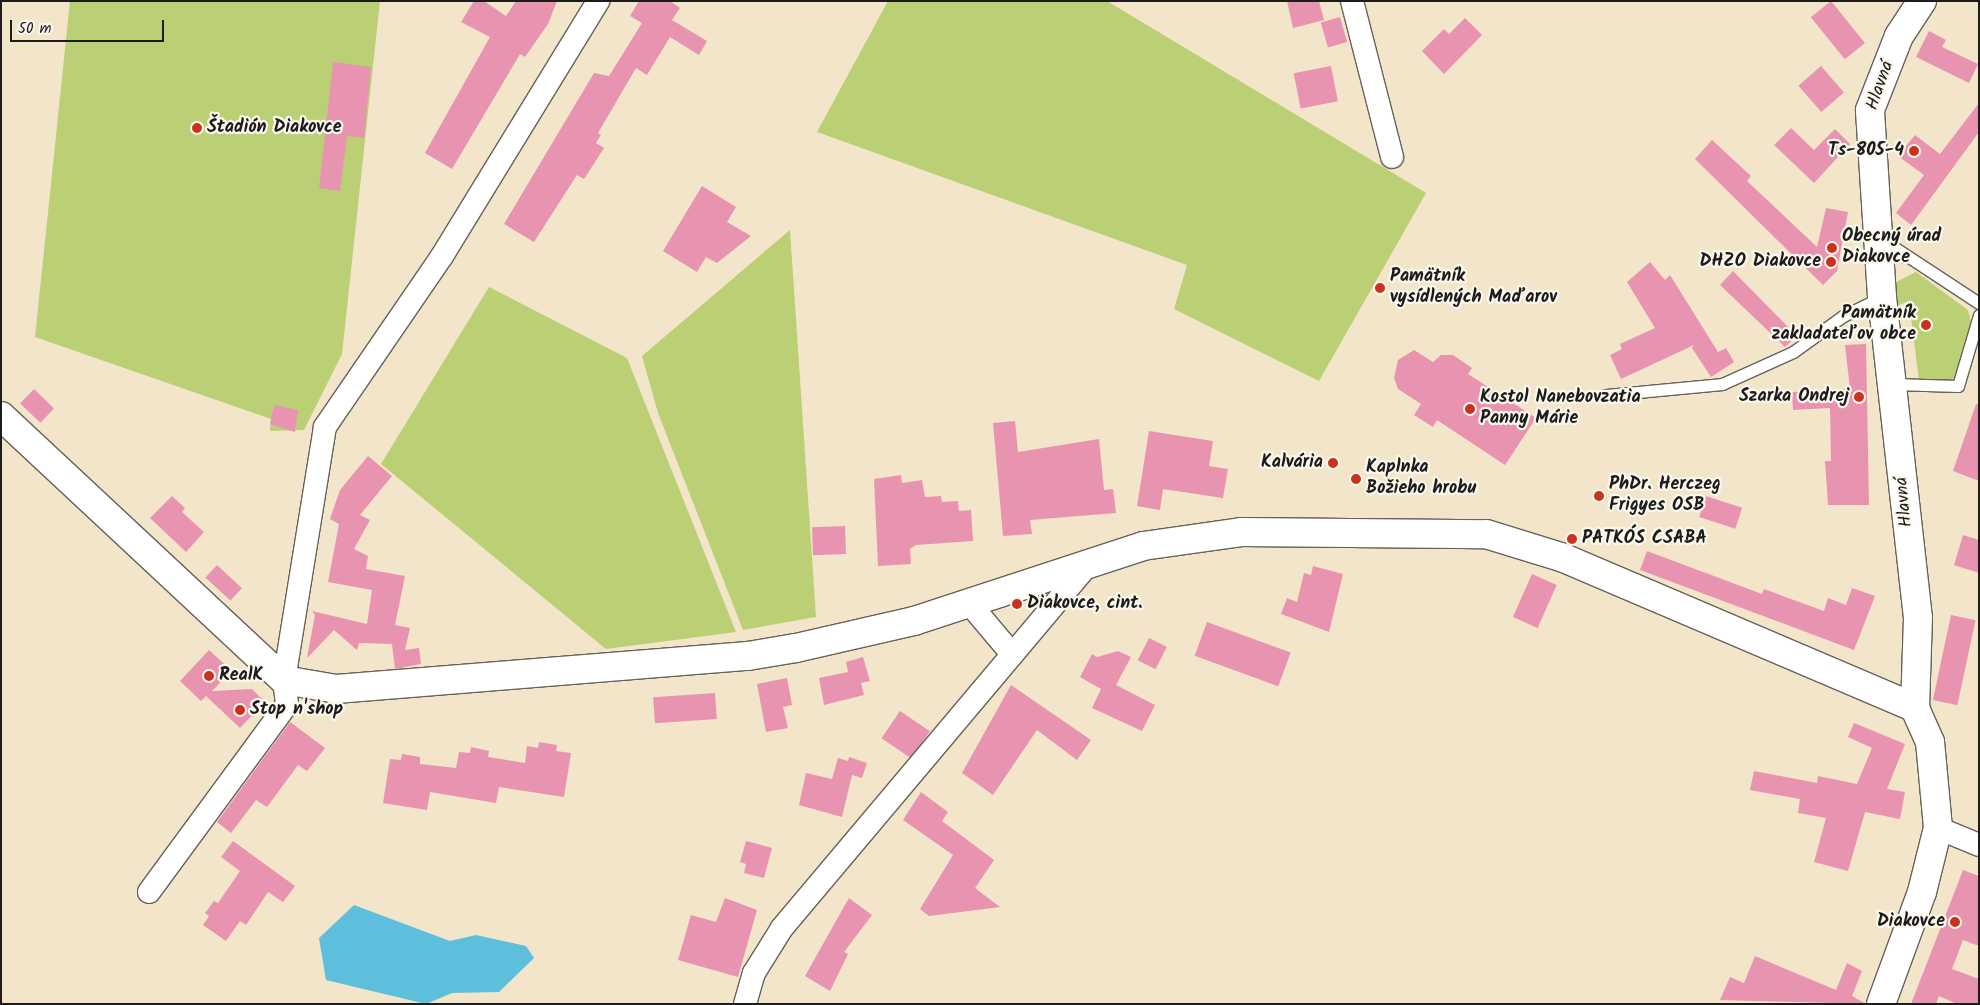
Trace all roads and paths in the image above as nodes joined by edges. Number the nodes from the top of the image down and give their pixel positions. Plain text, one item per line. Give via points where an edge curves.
1 (598, 1) edge
2 (1352, 1) edge
3 (1922, 1) edge
4 (1392, 157) dead end
5 (1878, 237) junction
6 (1882, 297) junction
7 (1979, 303) edge
8 (1979, 314) edge
9 (1893, 384) junction
10 (1606, 395) dead end
11 (1, 416) edge
12 (1089, 564) junction
13 (969, 603) junction
14 (1012, 654) junction
15 (284, 680) junction
16 (1915, 708) junction
17 (1938, 828) junction
18 (1979, 845) edge
19 (149, 892) dead end
20 (745, 1004) edge
21 (1881, 1004) edge

1 - 15 street via 442,256 325,427
2 - 4 street
3 - 5 street, Hlavná via 1899,36 1870,110
5 - 6 street, Hlavná
5 - 7 lane
6 - 9 street, Hlavná
6 - 10 lane via 1844,316 1793,352 1722,384
8 - 9 lane via 1958,386
9 - 16 street, Hlavná via 1918,618
11 - 15 street
12 - 13 street
12 - 14 street
12 - 16 street via 1143,546 1241,532 1486,534 1564,558
13 - 14 street
13 - 15 street via 914,621 748,656 336,689
14 - 20 street via 782,928 754,973
15 - 19 street via 287,704
16 - 17 street, Hlavná via 1930,742
17 - 18 street
17 - 21 street, Hlavná via 1922,892

